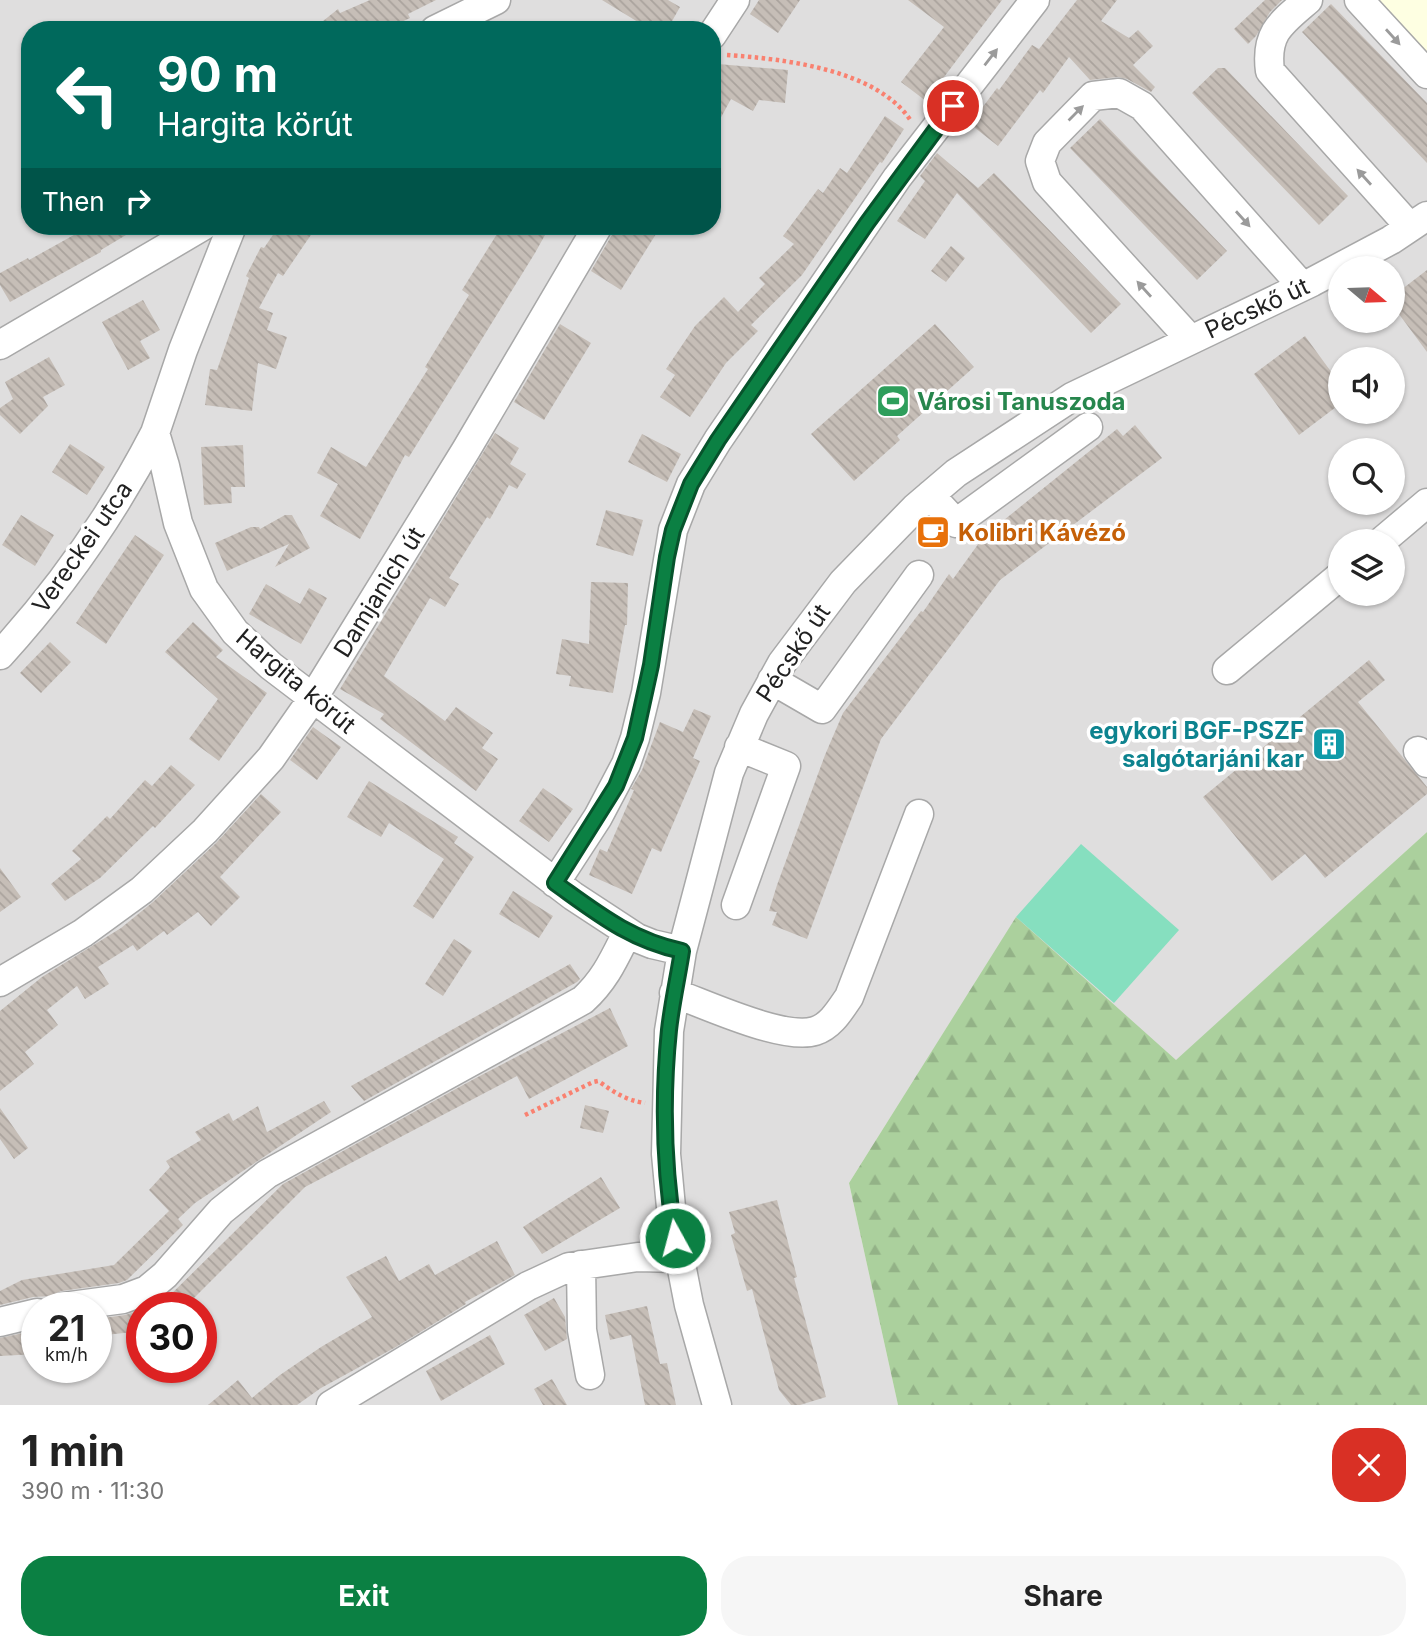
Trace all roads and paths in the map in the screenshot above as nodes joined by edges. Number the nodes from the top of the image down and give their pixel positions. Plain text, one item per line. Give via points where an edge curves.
1 (496, 0) edge
2 (735, 0) edge
3 (1035, 0) edge
4 (1308, 0) edge
5 (1360, 0) edge
6 (453, 21) edge
7 (721, 39) edge
8 (721, 46) edge
9 (1427, 74) edge
10 (925, 142) junction
11 (1418, 222) edge
12 (188, 235) edge
13 (228, 235) edge
14 (593, 235) edge
15 (1302, 286) junction
16 (1190, 339) junction
17 (0, 345) edge
18 (1088, 427) dead end
19 (155, 433) junction
20 (930, 495) junction
21 (1427, 503) edge
22 (1396, 529) edge
23 (919, 575) dead end
24 (1328, 586) edge
25 (0, 654) edge
26 (1227, 670) dead end
27 (772, 680) junction
28 (313, 698) junction
29 (739, 747) junction
30 (919, 814) dead end
31 (555, 883) junction
32 (736, 905) dead end
33 (627, 933) junction
34 (682, 951) junction
35 (0, 982) edge
36 (674, 993) junction
37 (666, 1107) junction
38 (525, 1115) dead end
39 (678, 1258) junction
40 (581, 1265) junction
41 (112, 1300) edge
42 (21, 1317) edge
43 (0, 1322) edge
44 (590, 1375) dead end
45 (331, 1405) edge
46 (717, 1405) edge

1 - 6 street
2 - 7 street
10 -> 3 street
11 -> 4 street via 1270,71 1268,51 1274,33
5 -> 9 street
8 - 10 path via 855,79 888,98 908,116
10 - 31 street via 691,484 667,557 635,738 616,786
11 - 15 street, Pécskő út
12 - 17 street
13 - 19 street
14 - 28 street, Damjanich út
15 - 16 street, Pécskő út
16 -> 15 street via 1047,182 1040,161 1047,143 1093,96 1119,93 1142,106
16 - 20 street, Pécskő út via 1045,413 956,472
18 - 20 street via 956,523
19 - 25 street, Vereckei utca via 87,549
19 - 28 street, Hargita körút via 178,523 204,589 235,632
20 - 27 street, Pécskő út via 844,582
21 - 22 street
23 - 27 street via 822,709
24 - 26 street
27 - 29 street, Pécskő út
28 - 31 street, Hargita körút
28 - 35 street, Damjanich út via 250,784 168,867 83,933
29 - 32 street via 786,766
29 - 34 street, Pécskő út
30 - 36 street via 849,997 834,1019 815,1031 790,1033
31 - 33 street, Hargita körút
33 - 34 street, Hargita körút
33 - 41 street via 612,967 583,1000 267,1174 221,1211 147,1290
34 - 36 street, Pécskő út
36 - 37 street, Pécskő út
37 - 38 path via 629,1101 598,1081
37 - 39 street, Pécskő út via 666,1154
39 - 40 street via 638,1257
39 - 46 street, Pécskő út
40 - 44 street via 582,1330
40 - 45 street via 528,1286
42 - 43 street

